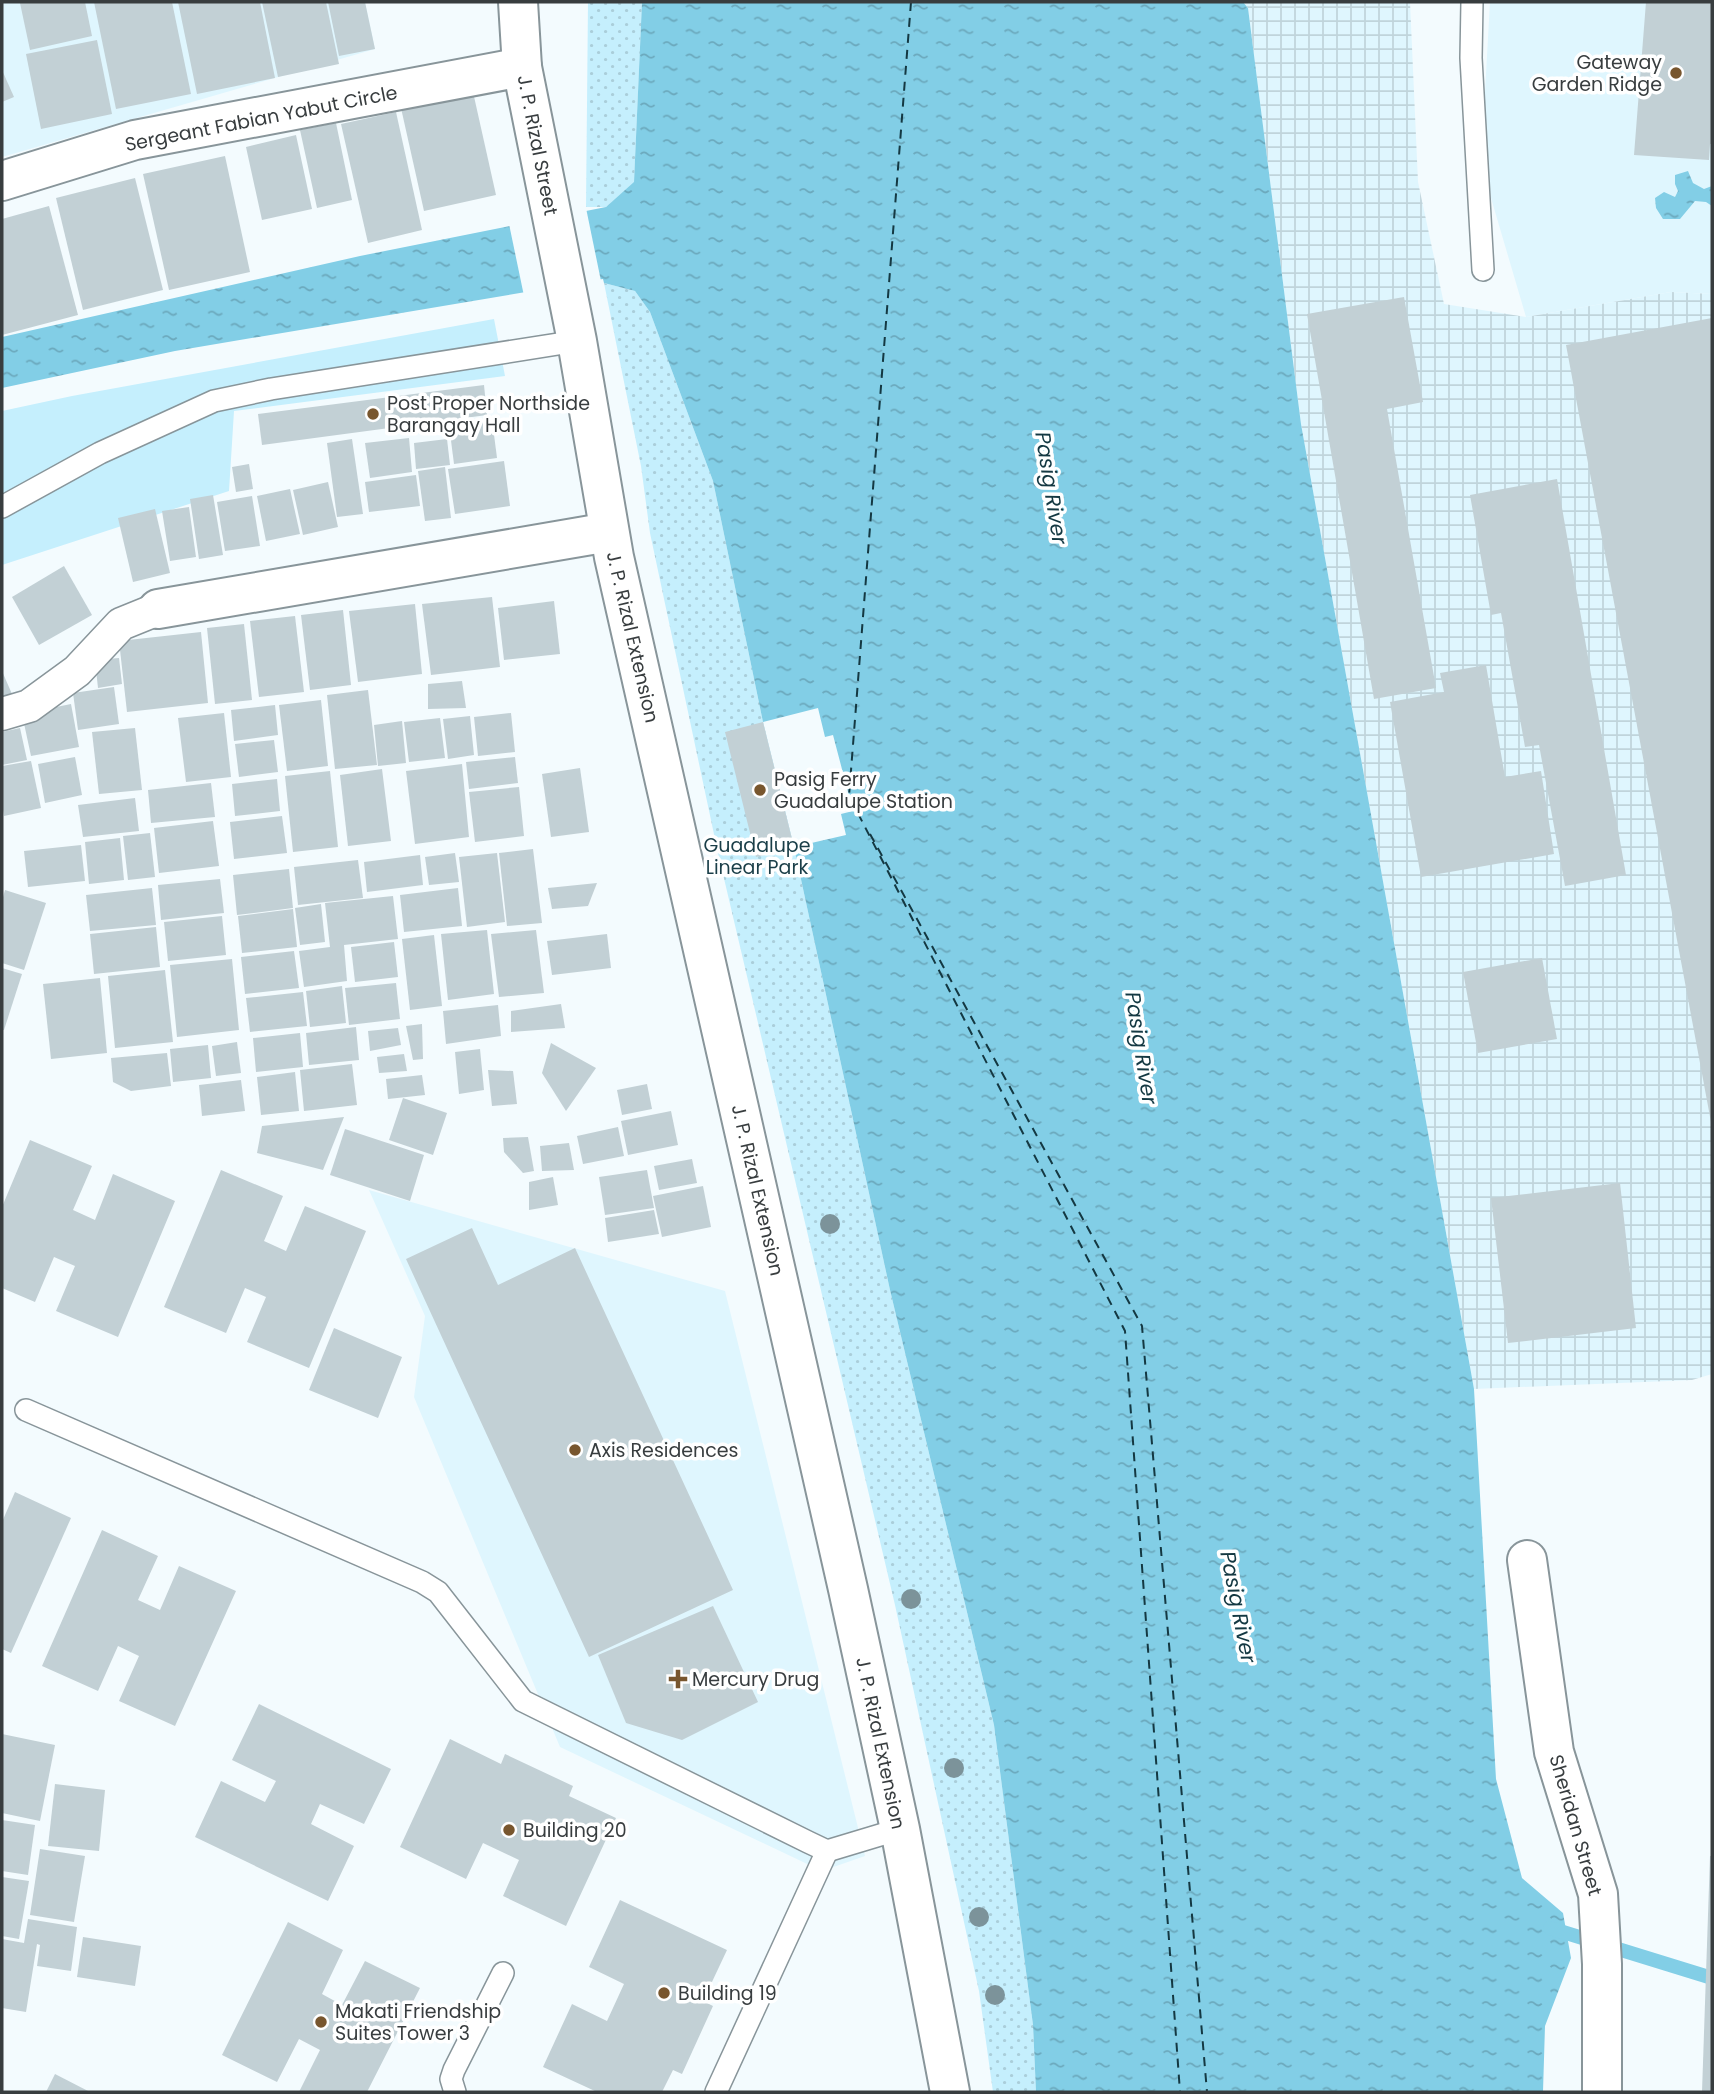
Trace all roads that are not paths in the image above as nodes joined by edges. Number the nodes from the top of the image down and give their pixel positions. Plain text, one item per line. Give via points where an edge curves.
1 (518, 2) edge
2 (1472, 2) edge
3 (523, 67) junction
4 (2, 180) edge
5 (1483, 271) dead end
6 (565, 288) joint
7 (577, 341) junction
8 (2, 507) edge
9 (609, 532) junction
10 (158, 609) joint
11 (2, 714) edge
12 (26, 1410) dead end
13 (1527, 1560) dead end
14 (900, 1829) junction
15 (827, 1850) junction
16 (503, 1973) dead end
17 (455, 2092) edge
18 (716, 2092) edge
19 (950, 2092) edge
20 (1602, 2092) edge

1 - 3 main road, J. P. Rizal Street
2 - 5 lane
3 - 4 main road, Sergeant Fabian Yabut Circle via 135,140
3 - 6 main road, J. P. Rizal Street
6 - 7 main road, J. P. Rizal Extension
7 - 8 lane via 214,401 100,453
7 - 9 main road, J. P. Rizal Extension
9 - 10 main road
9 - 14 main road, J. P. Rizal Extension
10 - 11 street via 121,624 77,671 29,706
12 - 15 lane via 422,1582 438,1592 523,1701
13 - 20 main road, Sheridan Street via 1554,1752 1598,1894
14 - 15 lane
14 - 19 main road, J. P. Rizal Extension
15 - 18 lane
16 - 17 lane via 454,2070

